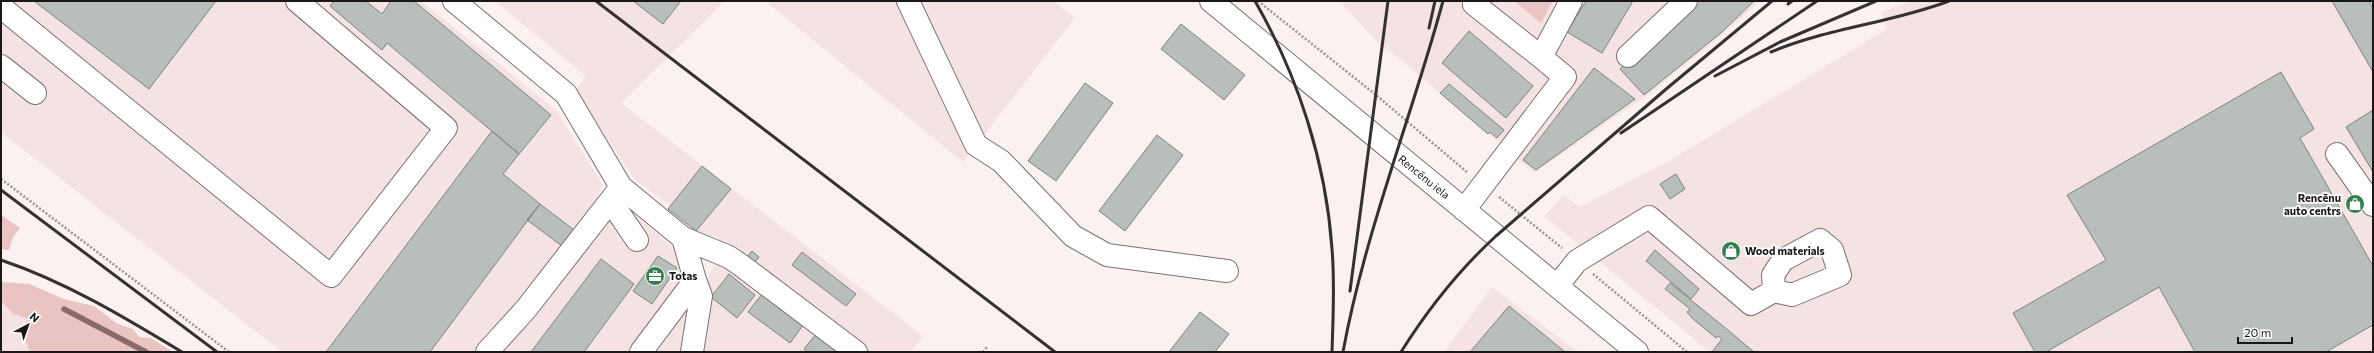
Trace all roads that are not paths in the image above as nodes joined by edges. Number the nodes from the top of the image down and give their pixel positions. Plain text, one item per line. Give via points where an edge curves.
1 (297, 1) edge
2 (454, 1) edge
3 (908, 1) edge
4 (1211, 1) edge
5 (1475, 1) edge
6 (1571, 1) edge
7 (1686, 1) edge
8 (1, 7) edge
9 (1628, 56) dead end
10 (1541, 57) junction
11 (1, 66) edge
12 (35, 93) dead end
13 (2337, 154) dead end
14 (617, 194) junction
15 (2373, 205) edge
16 (1464, 210) junction
17 (683, 238) junction
18 (636, 240) dead end
19 (1227, 271) dead end
20 (695, 280) junction
21 (1557, 286) junction
22 (1774, 291) dead end
23 (1633, 351) edge
24 (486, 352) edge
25 (641, 352) edge
26 (692, 352) edge
27 (856, 352) edge

1 - 8 street via 446,128 331,276
2 - 14 street via 566,94
3 - 19 street via 976,144 1001,160 1073,236 1107,255
4 - 16 street, Rencēnu iela
5 - 10 street via 1474,4
6 - 10 street
7 - 9 street
10 - 16 street via 1565,77
11 - 12 street
13 - 15 street
14 - 17 street
14 - 18 street via 616,208
14 - 24 street via 526,309
16 - 21 street, Rencēnu iela
17 - 20 street
17 - 27 street via 729,257
20 - 25 street
20 - 26 street via 701,296
21 - 22 street via 1577,261 1649,216 1751,304
21 - 23 street, Rencēnu iela

